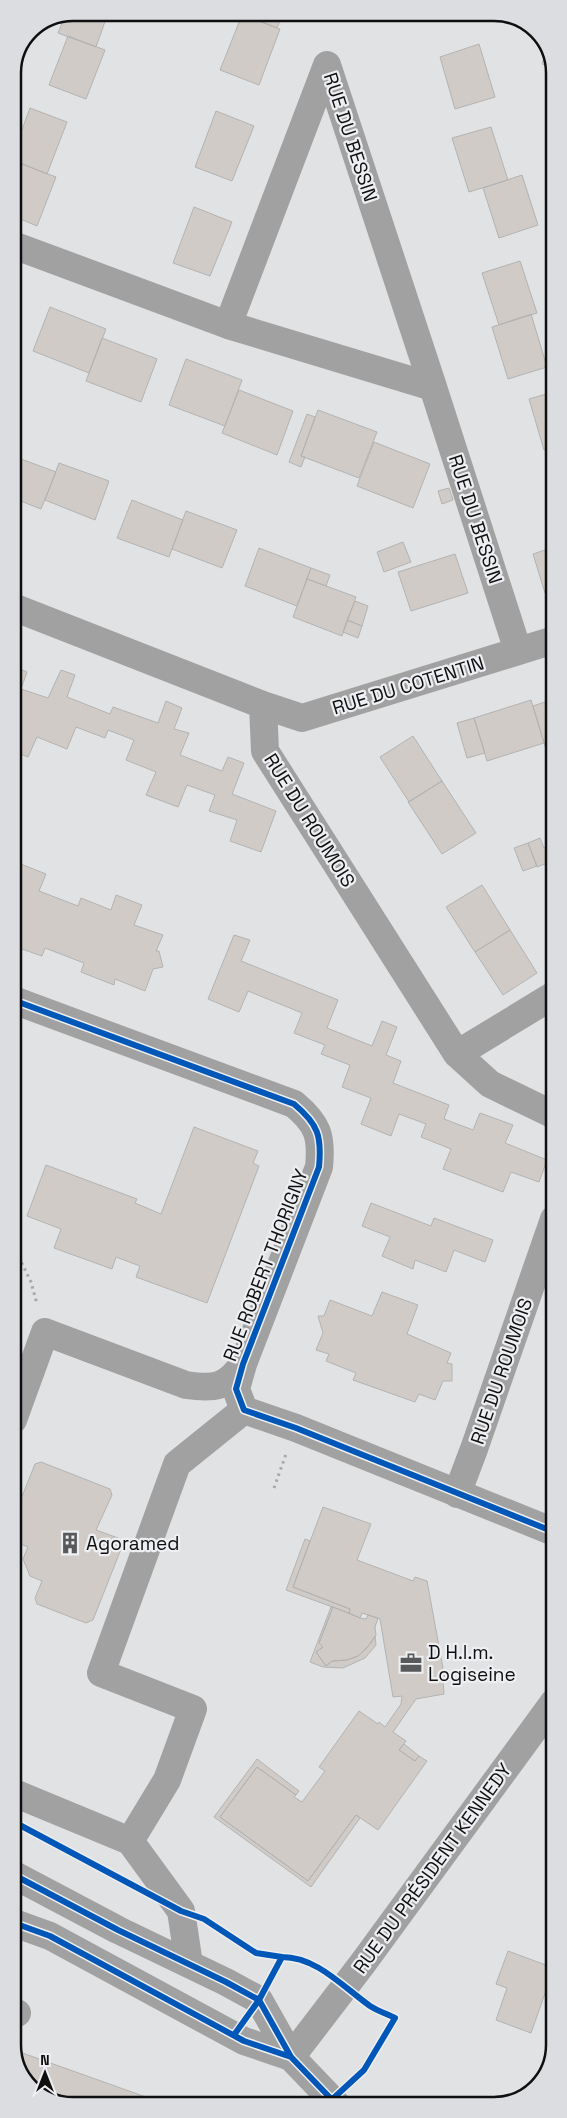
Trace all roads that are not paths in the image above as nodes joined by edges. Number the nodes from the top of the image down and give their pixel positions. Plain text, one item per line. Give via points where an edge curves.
1 (21, 248) edge
2 (228, 325) junction
3 (433, 387) junction
4 (21, 610) edge
5 (546, 642) edge
6 (518, 651) junction
7 (262, 705) junction
8 (546, 1000) edge
9 (21, 1003) edge
10 (457, 1054) junction
11 (546, 1111) edge
12 (546, 1241) edge
13 (243, 1364) junction
14 (21, 1398) edge
15 (244, 1410) junction
16 (457, 1494) junction
17 (546, 1529) edge
18 (546, 1713) edge
19 (21, 1796) edge
20 (130, 1841) junction
21 (21, 1879) edge
22 (21, 1926) edge
23 (189, 1964) junction
24 (291, 2057) junction
25 (329, 2097) edge

1 - 2 street
2 - 3 street
2 - 3 street, RUE DU BESSIN via 327,64
3 - 6 street, RUE DU BESSIN
4 - 7 street
5 - 6 street, RUE DU COTENTIN
6 - 7 street, RUE DU COTENTIN via 302,718
7 - 10 street, RUE DU ROUMOIS via 265,751
8 - 10 street
9 - 13 street, RUE ROBERT THORIGNY via 294,1104 309,1117 318,1133 321,1149 319,1167
10 - 11 street, RUE DU ROUMOIS via 490,1084
12 - 16 street, RUE DU ROUMOIS
13 - 14 street via 233,1378 223,1384 207,1388 186,1385 45,1332
13 - 15 street, RUE ROBERT THORIGNY via 236,1389
15 - 16 street
15 - 20 street via 177,1464 101,1673 193,1709 167,1780
16 - 17 street
18 - 24 street, RUE DU PRÉSIDENT KENNEDY
19 - 20 street
20 - 23 street via 181,1911
21 - 23 street
22 - 24 street via 50,1936 244,2041
23 - 24 street via 259,2000
24 - 25 street

